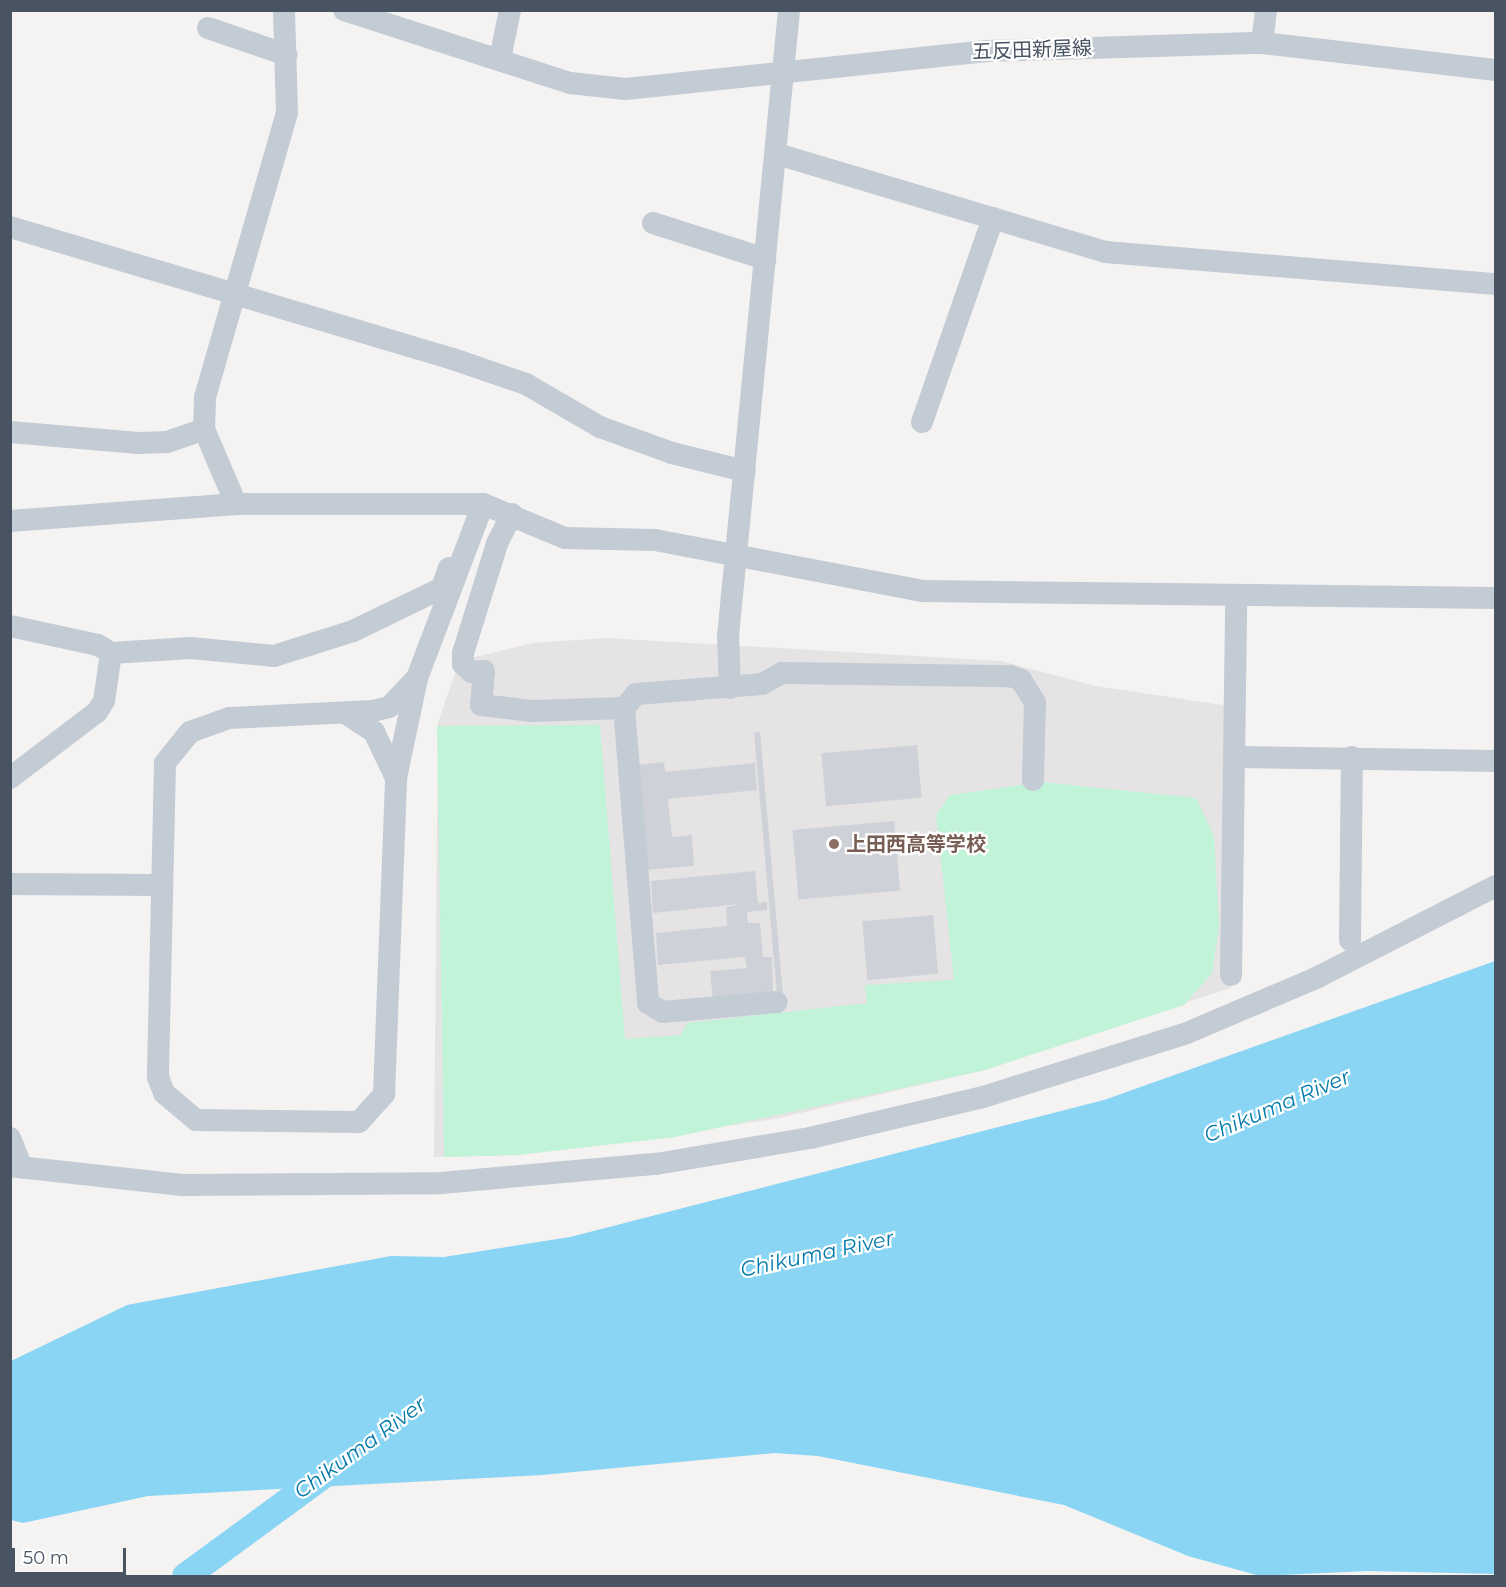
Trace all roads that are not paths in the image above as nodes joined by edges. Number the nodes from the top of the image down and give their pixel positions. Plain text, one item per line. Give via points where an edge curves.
1 (284, 10) edge
2 (344, 10) edge
3 (510, 10) edge
4 (789, 10) edge
5 (1266, 10) edge
6 (208, 28) dead end
7 (1262, 43) junction
8 (287, 55) junction
9 (500, 59) junction
10 (786, 61) junction
11 (1496, 69) edge
12 (777, 154) junction
13 (993, 218) junction
14 (653, 223) dead end
15 (10, 227) edge
16 (765, 259) junction
17 (1496, 284) edge
18 (236, 293) junction
19 (922, 422) dead end
20 (204, 429) junction
21 (10, 432) edge
22 (745, 471) junction
23 (236, 504) junction
24 (477, 504) junction
25 (513, 513) junction
26 (10, 521) edge
27 (737, 556) junction
28 (1236, 597) junction
29 (1496, 598) edge
30 (10, 626) edge
31 (111, 653) junction
32 (417, 678) junction
33 (730, 678) junction
34 (624, 708) junction
35 (345, 713) junction
36 (1236, 757) junction
37 (1352, 758) junction
38 (1496, 761) edge
39 (10, 778) edge
40 (396, 778) junction
41 (1033, 780) dead end
42 (10, 884) edge
43 (162, 885) junction
44 (1496, 886) edge
45 (1350, 940) dead end
46 (1231, 975) dead end
47 (777, 1002) dead end
48 (10, 1138) edge
49 (16, 1167) edge

1 - 8 street
2 - 9 street, 五反田新屋線
3 - 9 street
4 - 10 street
5 - 7 street
6 - 8 street
7 - 10 street, 五反田新屋線
7 - 11 street, 五反田新屋線
8 - 18 street via 287,113
9 - 10 street, 五反田新屋線 via 570,83 666,87
10 - 12 street
12 - 13 street
12 - 16 street
13 - 17 street via 1105,252
13 - 19 street
14 - 16 street
15 - 18 street
16 - 22 street
18 - 20 street via 206,398
18 - 22 street via 526,384 600,427 672,453
20 - 21 street via 166,442 139,443
20 - 23 street
22 - 27 street
23 - 24 street
23 - 26 street
24 - 25 street
24 - 31 street via 442,588 353,630 274,656 191,648
24 - 32 street
25 - 27 street via 565,538 655,540
25 - 34 street via 496,544 464,653 463,664 472,672 484,671 481,705 532,711
27 - 28 street via 923,591
27 - 33 street
28 - 29 street
28 - 36 street
30 - 31 street via 98,645
31 - 39 street via 105,701 97,712
32 - 35 street via 389,707
32 - 40 street
33 - 34 street via 636,694
33 - 41 street via 762,684 782,673 1010,676 1022,680 1035,702
34 - 47 street via 648,1003 663,1012
35 - 40 street via 374,732
35 - 43 street via 228,718 177,743 165,763
36 - 37 street
36 - 46 street
37 - 38 street
37 - 45 street
40 - 43 street via 389,1067 384,1094 359,1122 196,1120 164,1093 158,1057
42 - 43 street
44 - 49 street via 1318,976 1187,1033 983,1097 810,1138 656,1164 441,1183 182,1185
48 - 49 street

